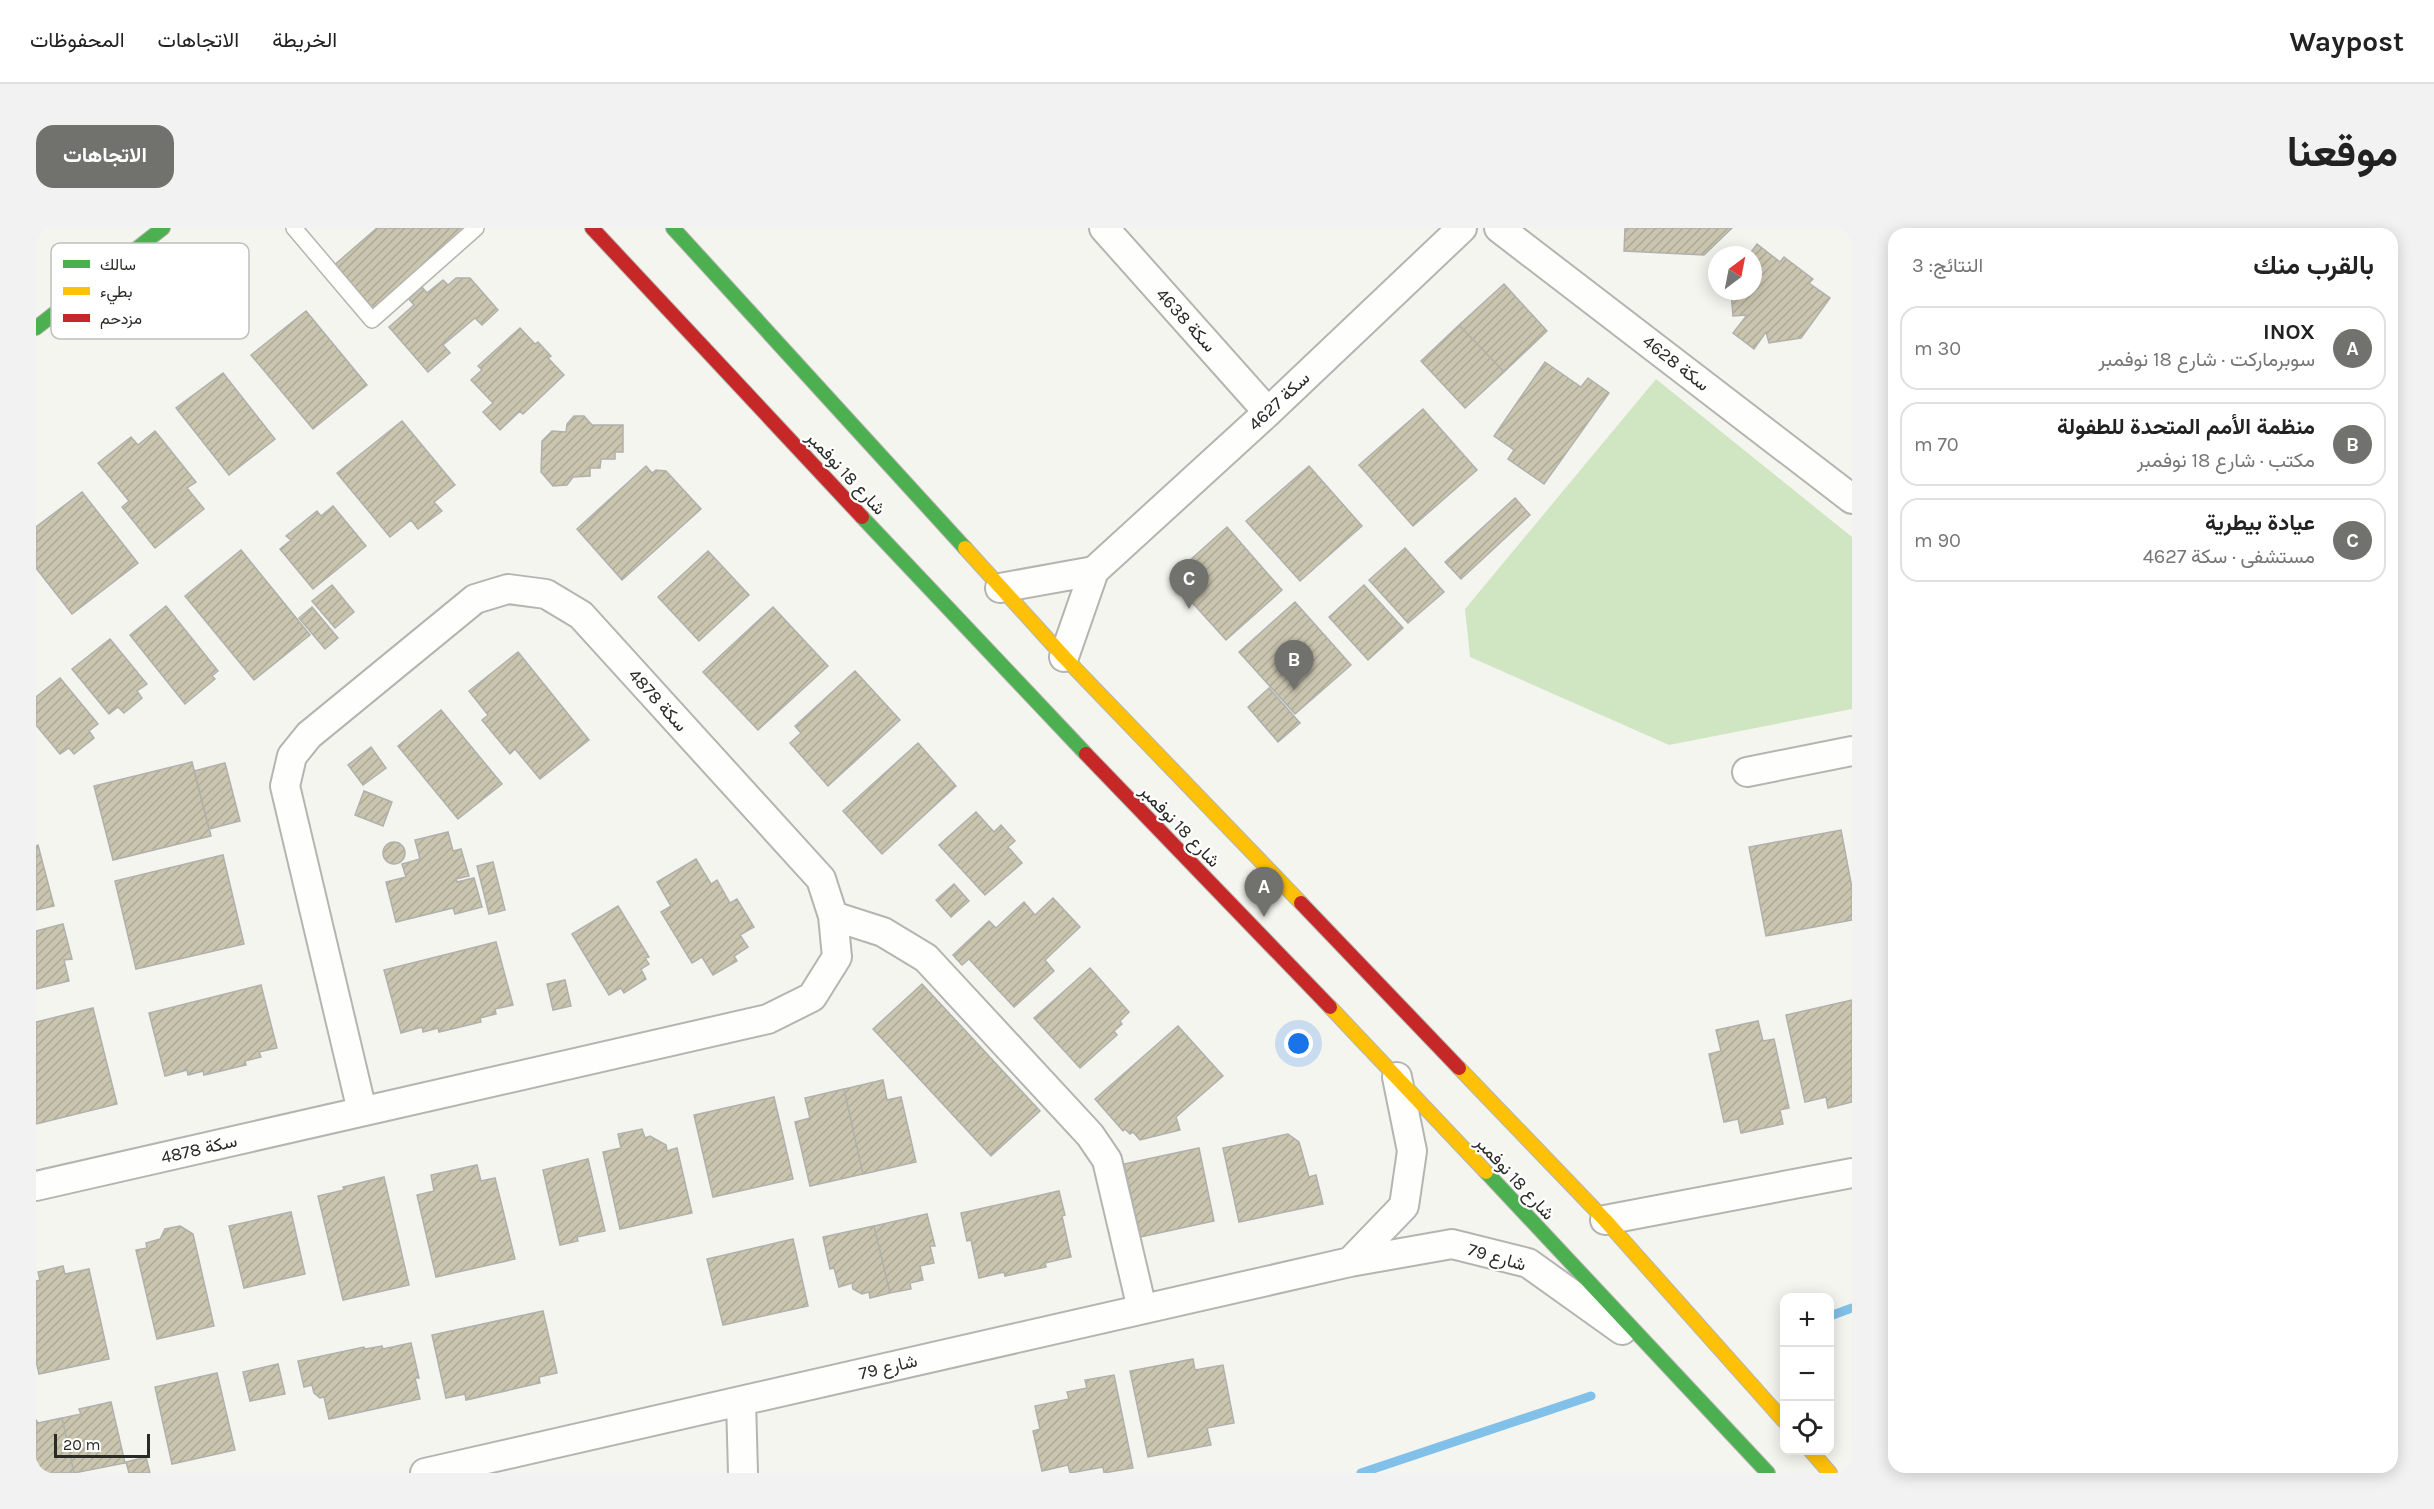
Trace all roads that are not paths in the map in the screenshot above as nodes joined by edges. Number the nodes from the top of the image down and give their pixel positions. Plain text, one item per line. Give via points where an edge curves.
1 (163, 228) edge
2 (294, 228) edge
3 (476, 228) edge
4 (592, 228) edge
5 (673, 228) edge
6 (1104, 228) edge
7 (1462, 228) edge
8 (1499, 228) edge
9 (144, 243) edge
10 (51, 316) edge
11 (36, 328) edge
12 (1268, 412) junction
13 (1852, 499) edge
14 (1094, 571) junction
15 (1000, 588) junction
16 (1064, 657) junction
17 (1852, 751) edge
18 (1748, 772) dead end
19 (833, 916) junction
20 (1397, 1077) junction
21 (362, 1111) junction
22 (1852, 1173) edge
23 (36, 1186) edge
24 (1605, 1220) junction
25 (1350, 1262) junction
26 (1142, 1309) junction
27 (1655, 1354) junction
28 (741, 1401) junction
29 (1780, 1415) edge
30 (1814, 1455) edge
31 (425, 1473) edge
32 (742, 1473) edge
33 (1768, 1473) edge
34 (1830, 1473) edge

1 - 9 main road
2 - 3 lane via 372,320
4 - 20 main road, شارع 18 نوفمبر via 984,647
5 - 15 main road, شارع 18 نوفمبر
6 - 12 street, سكة 4638
7 - 12 street, سكة 4627
8 - 13 street, سكة 4628
10 - 11 main road
12 - 14 street, سكة 4627
14 - 15 street
14 - 16 street, سكة 4627
15 - 16 main road, شارع 18 نوفمبر
16 - 24 main road, شارع 18 نوفمبر
17 - 18 street
19 - 21 street, سكة 4878 via 837,957 812,996 768,1019
19 - 21 street, سكة 4878 via 821,879 581,615 546,594 508,589 475,599 309,735 292,756 285,786
19 - 26 street via 883,932 926,958 1090,1135 1107,1160
20 - 25 street via 1413,1151 1404,1206
20 - 27 main road, شارع 18 نوفمبر
21 - 23 street, سكة 4878
22 - 24 street
24 - 29 main road, شارع 18 نوفمبر
25 - 26 street, 79 شارع
25 - 27 street, 79 شارع via 1452,1244 1528,1263
26 - 28 street, 79 شارع
27 - 33 main road, شارع 18 نوفمبر
28 - 31 street, 79 شارع
28 - 32 street
30 - 34 main road

